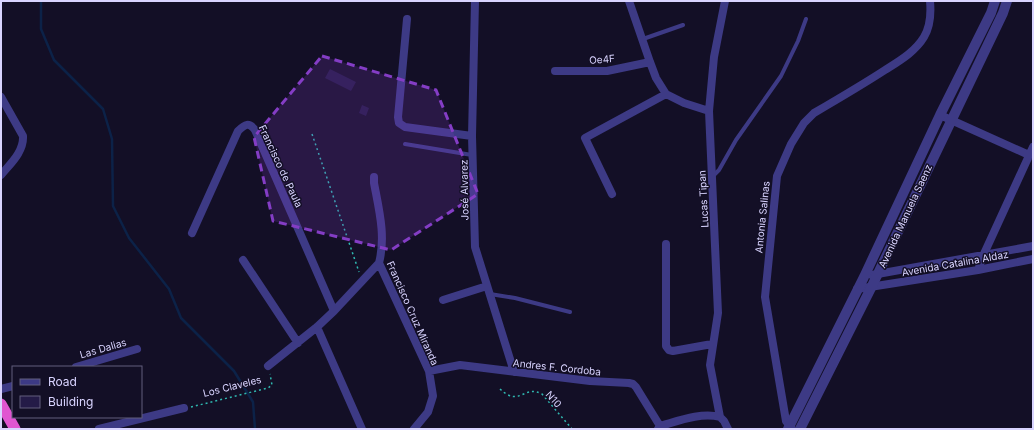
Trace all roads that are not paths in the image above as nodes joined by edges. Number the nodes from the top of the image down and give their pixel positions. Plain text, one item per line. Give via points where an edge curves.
1 (475, 1) edge
2 (629, 1) edge
3 (725, 1) edge
4 (930, 1) edge
5 (995, 1) edge
6 (1007, 1) edge
7 (408, 19) dead end
8 (806, 19) dead end
9 (683, 25) dead end
10 (642, 39) junction
11 (650, 62) junction
12 (555, 71) dead end
13 (666, 94) junction
14 (1, 97) edge
15 (4, 109) edge
16 (709, 111) junction
17 (940, 115) junction
18 (950, 119) junction
19 (472, 136) junction
20 (405, 144) dead end
21 (1033, 147) edge
22 (473, 155) junction
23 (1031, 155) edge
24 (1, 175) edge
25 (374, 177) dead end
26 (712, 178) junction
27 (612, 194) dead end
28 (192, 233) dead end
29 (666, 244) dead end
30 (1033, 246) edge
31 (983, 256) junction
32 (1033, 259) edge
33 (243, 260) dead end
34 (378, 263) junction
35 (978, 270) junction
36 (876, 275) junction
37 (864, 277) junction
38 (871, 288) junction
39 (488, 290) junction
40 (857, 290) junction
41 (443, 300) dead end
42 (334, 311) junction
43 (570, 312) dead end
44 (316, 327) junction
45 (298, 343) junction
46 (712, 344) junction
47 (136, 349) dead end
48 (79, 366) edge
49 (268, 366) road end
50 (429, 371) junction
51 (514, 372) junction
52 (12, 386) edge
53 (1, 389) edge
54 (1, 404) edge
55 (184, 408) road end
56 (720, 417) junction
57 (659, 428) edge
58 (790, 428) edge
59 (15, 429) edge
60 (99, 429) edge
61 (362, 429) edge
62 (414, 429) edge
63 (728, 429) edge
64 (800, 429) edge

1 - 19 street, José Alvarez
2 - 10 street
3 - 16 street, Lucas Tipan via 714,57
4 - 58 street, Antonia Salinas via 927,31 920,43 904,57 808,118 791,144 777,176 765,297 786,421
5 - 17 street, Avenida Manuela Saenz
6 - 18 street, Avenida Manuela Saenz
7 - 19 street via 399,123 405,127
8 - 26 lane via 781,76
9 - 10 lane
10 - 11 street
11 - 12 street, Oe4F via 606,71
11 - 13 street
13 - 16 street via 684,104
13 - 27 street via 585,138
14 - 15 street
15 - 24 street via 23,136 23,143 21,150
16 - 26 street, Lucas Tipan
17 - 18 street
17 - 37 street, Avenida Manuela Saenz
18 - 23 street
18 - 36 street, Avenida Manuela Saenz
19 - 22 street, José Alvarez
20 - 22 lane
21 - 23 street
22 - 39 street, José Alvarez via 475,246
23 - 31 street
25 - 34 street, Francisco Cruz Miranda via 382,234
26 - 46 street, Lucas Tipan via 718,313
28 - 42 street, Francisco de Paula via 238,131 247,124 252,126
29 - 46 street via 666,346 673,351
30 - 31 street, Avenida Catalina Aldaz
31 - 35 street
31 - 36 street, Avenida Catalina Aldaz
32 - 35 street, Avenida Catalina Aldaz
33 - 45 street
34 - 42 street, Los Claveles
34 - 50 street, Francisco Cruz Miranda
35 - 38 street, Avenida Catalina Aldaz
36 - 37 street, Avenida Catalina Aldaz
36 - 38 street, Avenida Manuela Saenz
37 - 40 street, Avenida Manuela Saenz
38 - 40 street, Avenida Catalina Aldaz
38 - 64 street, Avenida Manuela Saenz
39 - 41 street
39 - 43 lane
39 - 51 street, José Alvarez
40 - 58 street, Avenida Manuela Saenz
42 - 44 street, Los Claveles
44 - 45 street, Los Claveles
44 - 61 street
45 - 49 street, Los Claveles
46 - 56 street, Lucas Tipan via 710,365
47 - 48 street, Las Dalias
50 - 51 street, Andres F. Cordoba via 460,365
50 - 62 street, Francisco Cruz Miranda via 433,396 428,412
51 - 57 street, Andres F. Cordoba via 633,384
52 - 53 street
54 - 59 highway
55 - 60 street
56 - 57 street via 691,418
56 - 63 street, Lucas Tipan

